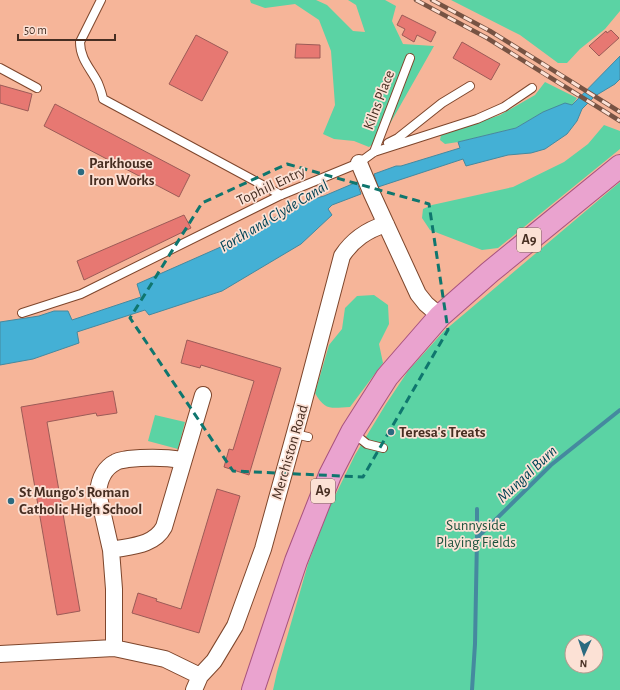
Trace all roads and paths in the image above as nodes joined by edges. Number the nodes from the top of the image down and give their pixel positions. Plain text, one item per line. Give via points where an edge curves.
1 (101, 0) edge
2 (410, 58) dead end
3 (0, 68) edge
4 (470, 86) dead end
5 (38, 88) dead end
6 (532, 88) dead end
7 (374, 152) junction
8 (620, 166) edge
9 (362, 169) junction
10 (281, 195) junction
11 (386, 224) junction
12 (22, 313) dead end
13 (440, 316) junction
14 (203, 395) dead end
15 (352, 432) junction
16 (383, 448) dead end
17 (183, 460) junction
18 (111, 550) junction
19 (114, 648) junction
20 (0, 654) edge
21 (197, 683) edge
22 (252, 690) edge

1 - 10 lane via 80,42 80,49 103,98
2 - 7 lane, Kilns Place
3 - 5 lane
4 - 7 lane via 442,103 398,138
6 - 7 lane, Tophill Entry via 504,107 477,119
7 - 9 lane, Tophill Entry
8 - 13 main road, A9
9 - 10 lane, Tophill Entry
9 - 11 street
10 - 12 lane, Tophill Entry via 81,294
11 - 13 street via 418,294
11 - 21 street, Merchiston Road via 360,235 342,256 301,436 263,549 235,626
13 - 15 main road, A9 via 387,377
14 - 17 street
15 - 16 lane via 367,444
15 - 22 main road, A9 via 330,475 296,561
17 - 18 street via 161,533 146,543
17 - 18 street via 142,457 116,461 107,468 98,492
18 - 19 street
19 - 20 street
19 - 21 street via 165,659

